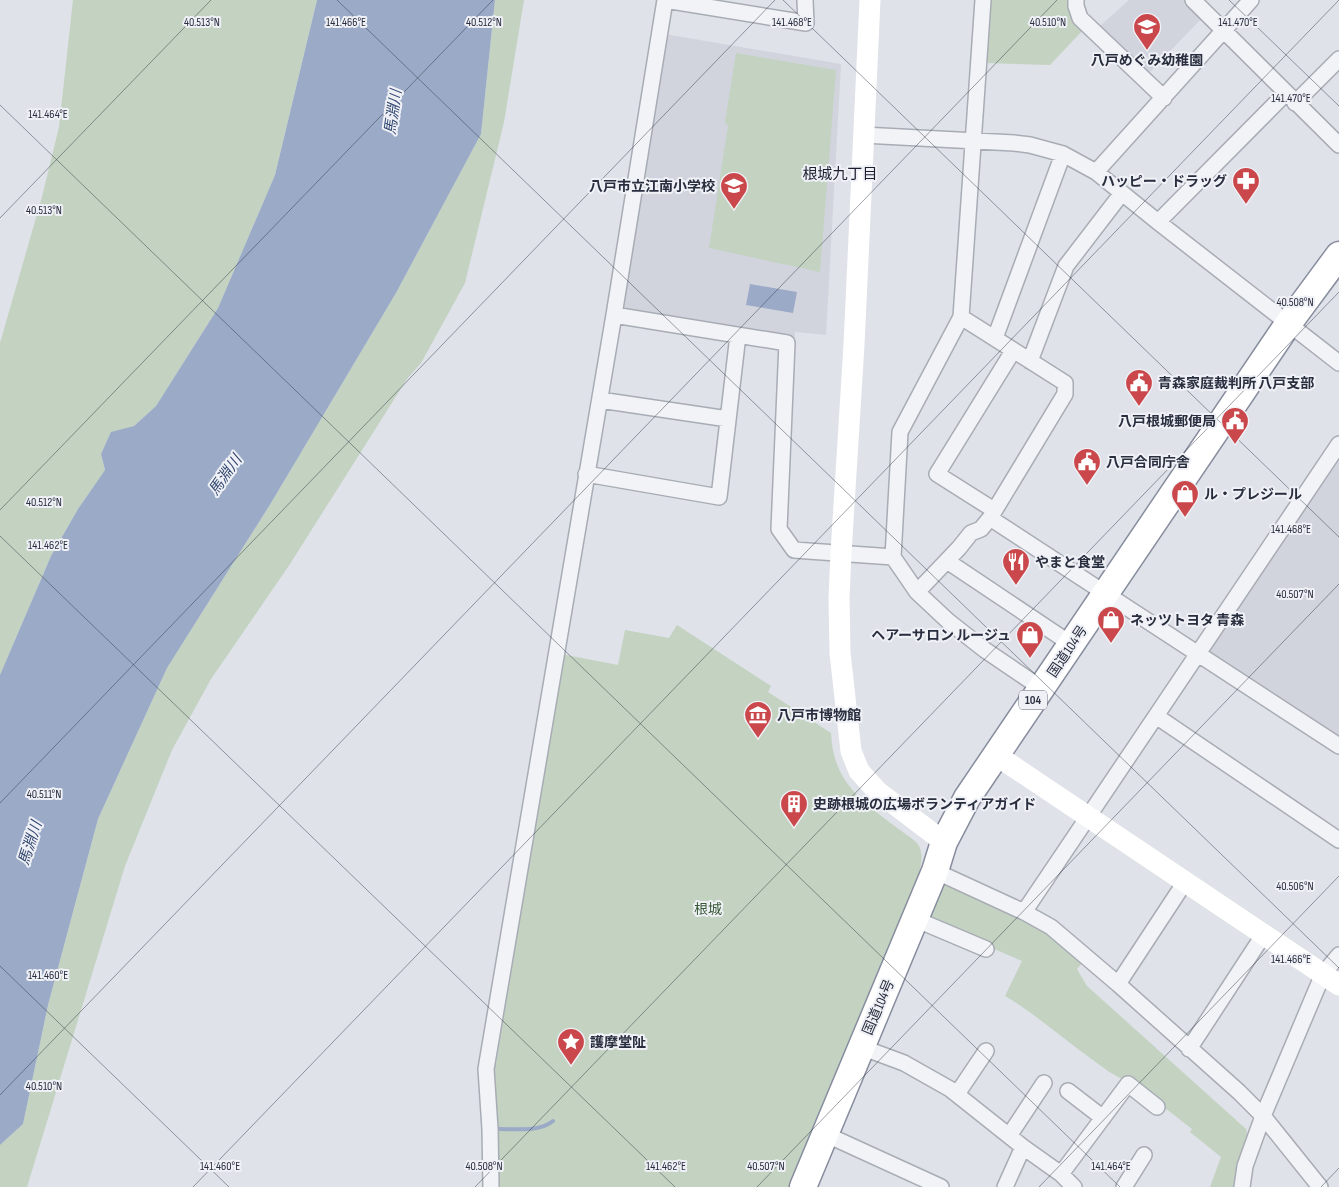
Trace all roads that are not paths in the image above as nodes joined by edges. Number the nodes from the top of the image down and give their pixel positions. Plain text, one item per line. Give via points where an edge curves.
1 (665, 0) edge
2 (806, 0) edge
3 (870, 0) edge
4 (983, 0) edge
5 (1076, 0) edge
6 (1193, 0) edge
7 (1251, 0) edge
8 (1223, 31) junction
9 (1339, 59) edge
10 (1164, 98) junction
11 (1290, 98) junction
12 (863, 135) junction
13 (974, 140) junction
14 (1339, 145) edge
15 (1062, 154) junction
16 (1096, 172) junction
17 (1122, 194) junction
18 (1158, 222) junction
19 (1339, 255) edge
20 (614, 315) junction
21 (961, 317) junction
22 (1288, 324) junction
23 (738, 335) junction
24 (995, 338) junction
25 (1013, 350) junction
26 (1030, 360) junction
27 (1339, 363) edge
28 (600, 400) junction
29 (728, 420) junction
30 (1339, 444) edge
31 (586, 474) junction
32 (992, 514) junction
33 (840, 553) junction
34 (893, 557) junction
35 (947, 561) junction
36 (918, 592) junction
37 (1105, 594) junction
38 (1071, 644) junction
39 (1198, 654) junction
40 (1041, 688) junction
41 (1156, 716) junction
42 (1339, 746) edge
43 (996, 755) junction
44 (1087, 816) junction
45 (1339, 840) edge
46 (944, 842) junction
47 (935, 871) junction
48 (1185, 882) junction
49 (1024, 912) junction
50 (915, 919) junction
51 (1264, 934) junction
52 (986, 949) dead end
53 (1339, 956) edge
54 (1331, 980) edge
55 (1118, 984) junction
56 (861, 1047) junction
57 (1189, 1049) junction
58 (986, 1051) dead end
59 (1044, 1083) dead end
60 (1068, 1091) dead end
61 (957, 1094) junction
62 (1157, 1107) dead end
63 (1263, 1116) junction
64 (1103, 1118) junction
65 (825, 1134) junction
66 (1009, 1136) junction
67 (1023, 1147) junction
68 (1144, 1155) dead end
69 (1061, 1174) junction
70 (491, 1187) edge
71 (803, 1187) edge
72 (941, 1187) edge
73 (1005, 1187) edge
74 (1074, 1187) edge
75 (1124, 1187) edge
76 (1242, 1187) edge
77 (1320, 1187) edge

1 - 2 street via 806,23
1 - 20 street
3 - 12 street
4 - 13 street
5 - 10 street via 1080,18
6 - 8 street
7 - 8 street
8 - 10 street
8 - 11 street
9 - 11 street
10 - 16 street
11 - 14 street
11 - 18 street
12 - 13 street
12 - 33 street via 854,345
13 - 15 street via 1030,145
13 - 21 street
15 - 16 street
15 - 24 street
16 - 17 street
17 - 18 street
17 - 26 street via 1066,266
18 - 22 street
19 - 22 highway, 国道104号 / 104
20 - 23 street
20 - 28 street
21 - 24 street
21 - 34 street via 900,432
22 - 27 street
22 - 37 highway, 国道104号 / 104
23 - 29 street
23 - 33 street via 787,343 779,529 794,550
24 - 25 street
25 - 26 street
25 - 32 street via 936,474
26 - 32 street via 1065,383 1065,394
28 - 29 street
28 - 31 street
29 - 31 street via 719,496
30 - 39 street
31 - 70 street via 486,1070
32 - 35 street
32 - 37 street
33 - 34 street
33 - 46 street via 840,653 854,758 859,771 877,791
34 - 36 street
35 - 36 street
35 - 38 street
36 - 40 street via 948,621
37 - 38 highway, 国道104号 / 104
37 - 39 street
38 - 40 highway, 国道104号 / 104
39 - 41 street
39 - 42 street
40 - 43 highway, 国道104号 / 104
41 - 44 street
41 - 45 street
43 - 44 street
43 - 46 highway, 国道104号 / 104 via 967,798
44 - 48 street
44 - 49 street
46 - 47 highway, 国道104号 / 104
47 - 49 street
47 - 50 highway, 国道104号 / 104
48 - 51 street
48 - 55 street
49 - 55 street via 1051,927
50 - 52 street
50 - 56 highway, 国道104号 / 104
51 - 54 street
51 - 57 street
53 - 54 street
54 - 63 street
55 - 57 street
56 - 61 street via 904,1063
56 - 65 highway, 国道104号 / 104
57 - 63 street
58 - 61 street
59 - 66 street
60 - 64 street
61 - 66 street
62 - 64 street via 1128,1084
63 - 76 street via 1245,1166
63 - 77 street
64 - 69 street
65 - 71 highway, 国道104号 / 104
65 - 72 street
66 - 67 street
67 - 69 street
67 - 73 street
68 - 75 street
69 - 74 street

